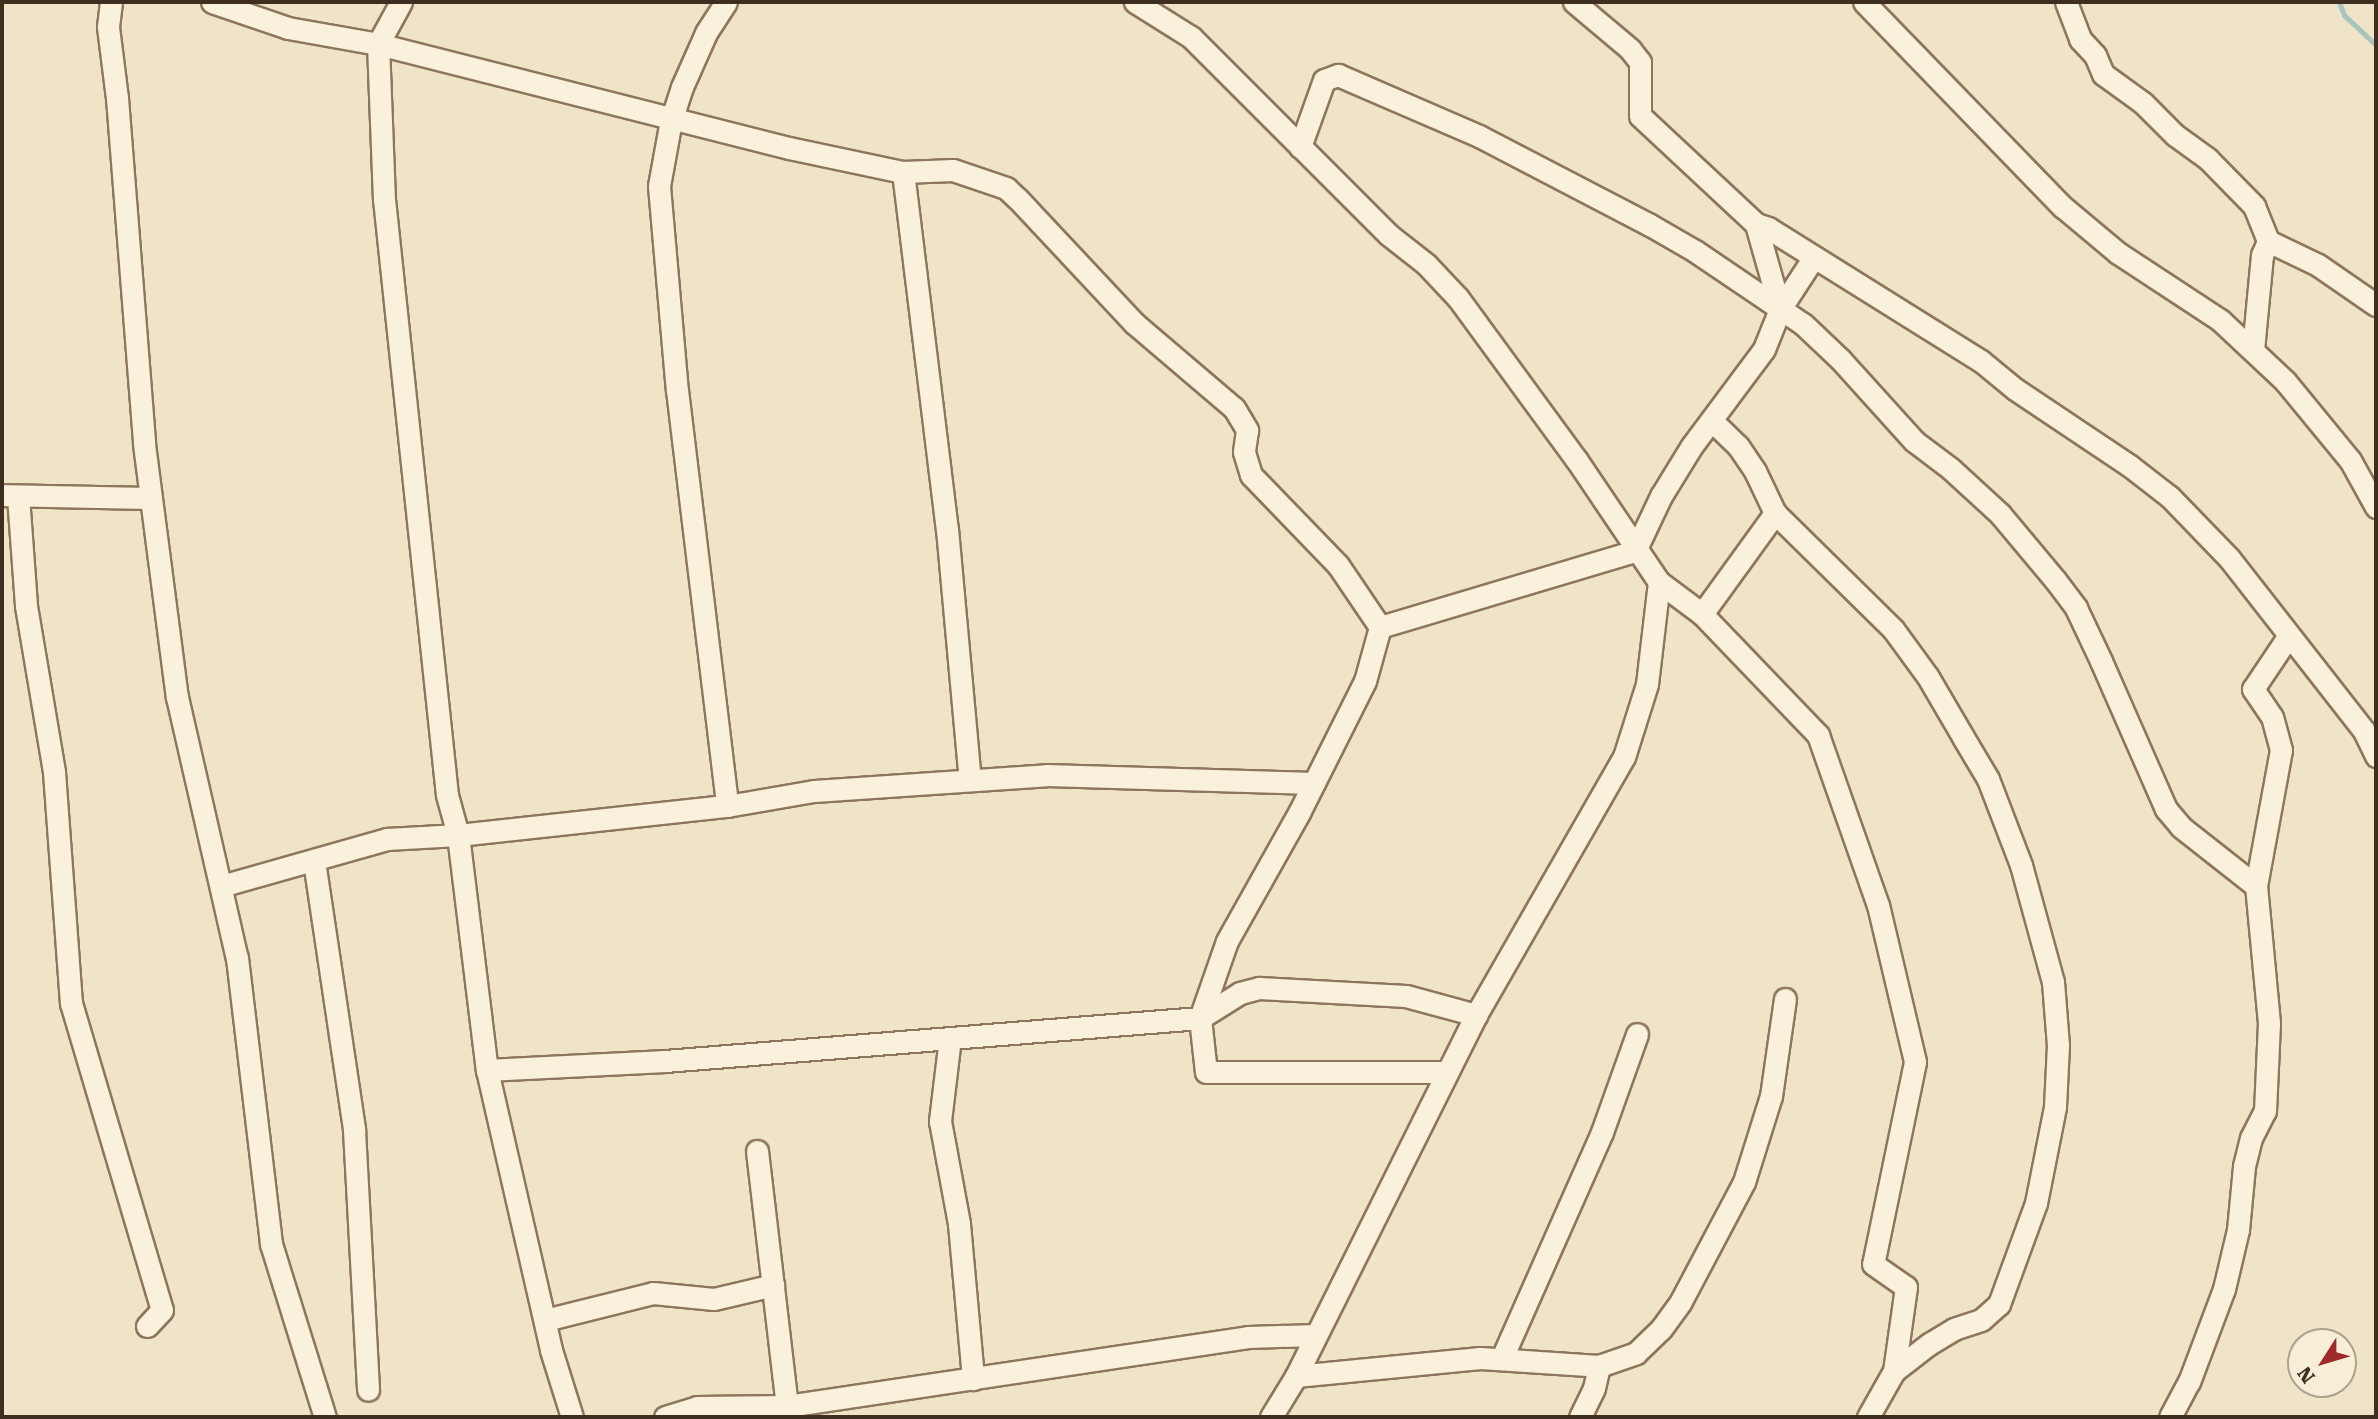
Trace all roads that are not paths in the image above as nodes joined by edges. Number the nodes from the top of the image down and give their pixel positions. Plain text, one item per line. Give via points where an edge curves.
1 (111, 2) edge
2 (212, 2) edge
3 (401, 2) edge
4 (726, 2) edge
5 (1135, 2) edge
6 (1574, 2) edge
7 (1864, 2) edge
8 (2066, 2) edge
9 (378, 44) junction
10 (671, 120) junction
11 (1300, 147) junction
12 (903, 172) junction
13 (1756, 224) junction
14 (2268, 241) junction
15 (1814, 257) junction
16 (2376, 305) edge
17 (1780, 309) junction
18 (2253, 351) junction
19 (1712, 420) junction
20 (10, 495) edge
21 (151, 498) junction
22 (2376, 507) edge
23 (1775, 513) junction
24 (1635, 551) junction
25 (1659, 582) junction
26 (1702, 614) junction
27 (1380, 627) junction
28 (2288, 637) junction
29 (2371, 727) edge
30 (2376, 756) edge
31 (970, 780) junction
32 (1314, 783) junction
33 (727, 806) junction
34 (458, 835) junction
35 (314, 861) junction
36 (221, 886) junction
37 (2256, 886) junction
38 (1785, 999) dead end
39 (1476, 1015) junction
40 (1200, 1018) junction
41 (1637, 1034) dead end
42 (950, 1038) junction
43 (487, 1070) junction
44 (1446, 1072) junction
45 (757, 1151) dead end
46 (773, 1285) junction
47 (545, 1320) junction
48 (147, 1326) dead end
49 (1316, 1335) junction
50 (1502, 1358) junction
51 (1599, 1366) junction
52 (1894, 1371) junction
53 (1296, 1376) junction
54 (973, 1379) junction
55 (368, 1390) dead end
56 (787, 1405) junction
57 (325, 1417) edge
58 (572, 1417) edge
59 (665, 1417) edge
60 (1270, 1417) edge
61 (1580, 1417) edge
62 (1868, 1417) edge
63 (2170, 1417) edge

1 - 21 street via 108,27
2 - 9 street via 288,28
3 - 9 street
4 - 10 street via 706,33
5 - 11 street via 1191,37
6 - 13 street via 1640,62 1640,116
7 - 18 street via 2063,207 2118,253 2220,320
8 - 14 street via 2080,38 2104,74 2236,184 2254,205
9 - 10 street
9 - 34 street via 384,199 447,795
10 - 12 street
10 - 33 street via 659,186 677,390
11 - 17 street via 1324,80 1338,75 1479,136 1650,225
11 - 24 street via 1458,298 1576,459
12 - 27 street via 953,170 1006,188 1018,199 1134,323 1234,408 1247,430 1244,452 1251,475 1338,565
12 - 31 street via 947,529
13 - 15 street
13 - 17 street
14 - 16 street via 2318,265
14 - 18 street via 2260,268
15 - 17 street
15 - 28 street via 1982,361 2170,497 2229,558
17 - 19 street via 1765,349
17 - 37 street via 1840,359 1914,441 2000,514 2056,581 2076,608 2165,808 2181,828
18 - 22 street via 2285,381 2350,460
19 - 23 street via 1755,471
19 - 24 street via 1661,496
20 - 21 street
20 - 48 street via 54,772 71,1003 162,1310
21 - 36 street via 177,697
23 - 26 street
23 - 52 street via 1893,629 1956,725 1988,779 2021,865 2053,982 2058,1045 2055,1107 2036,1203 1999,1304 1981,1321 1954,1329
24 - 25 street
24 - 27 street
25 - 26 street
25 - 39 street via 1647,684 1624,757
26 - 52 street via 1818,734 1878,905 1895,972 1915,1062 1873,1264 1906,1287
27 - 32 street via 1365,681
28 - 29 street
28 - 37 street via 2253,689 2272,717 2281,750
29 - 30 street
31 - 32 street via 1046,775
31 - 33 street via 814,791
32 - 40 street via 1227,941
33 - 34 street
34 - 35 street via 387,839
34 - 43 street
35 - 36 street
35 - 55 street via 354,1130
36 - 57 street via 237,958 271,1244
37 - 63 street via 2269,1023 2265,1111 2244,1166 2238,1230 2224,1289 2189,1382
38 - 51 street via 1771,1096 1760,1135 1744,1182 1706,1258 1661,1329 1636,1353
39 - 40 street via 1406,996 1259,988 1240,993
39 - 44 street
40 - 42 street
40 - 44 street via 1206,1072
41 - 50 street via 1602,1132
42 - 43 street
42 - 54 street via 940,1121 959,1224
43 - 47 street
44 - 49 street
45 - 46 street
46 - 47 street via 714,1299 653,1293
46 - 56 street
47 - 58 street
49 - 53 street
49 - 54 street via 1248,1337
50 - 51 street
50 - 53 street
51 - 61 street
52 - 62 street
53 - 60 street
54 - 56 street
56 - 59 street via 697,1407

